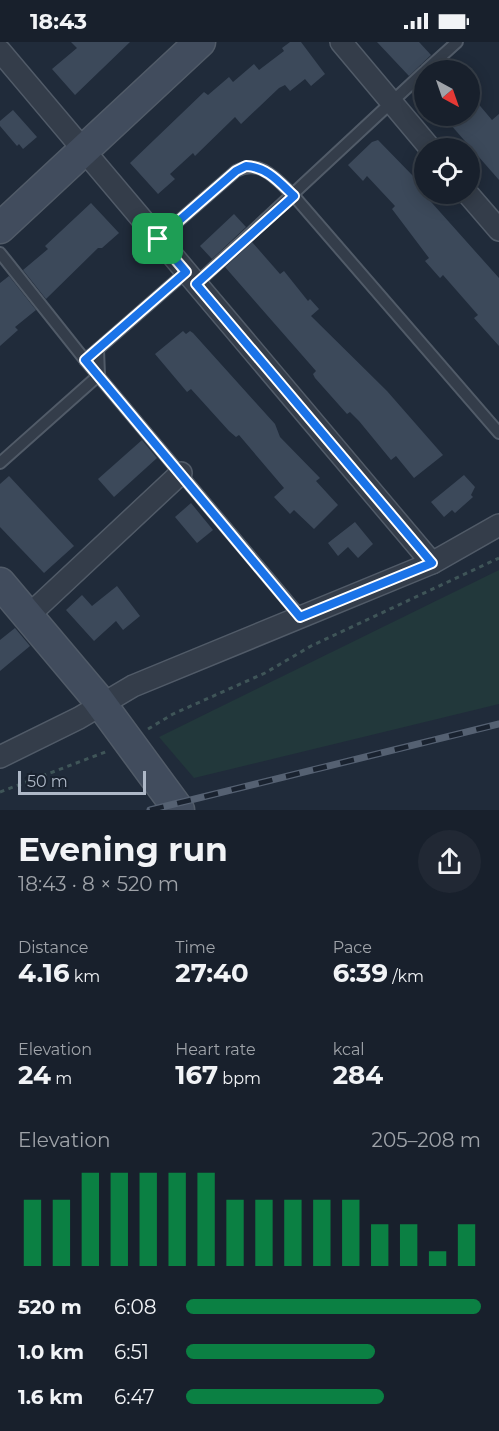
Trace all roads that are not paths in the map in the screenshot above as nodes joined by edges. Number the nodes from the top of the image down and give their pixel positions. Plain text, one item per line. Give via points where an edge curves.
1 (7, 42) edge
2 (200, 42) edge
3 (340, 42) edge
4 (457, 42) edge
5 (0, 51) edge
6 (437, 60) edge
7 (414, 81) edge
8 (391, 102) junction
9 (422, 138) edge
10 (83, 150) junction
11 (294, 196) junction
12 (477, 204) edge
13 (0, 228) edge
14 (499, 230) edge
15 (158, 239) junction
16 (0, 252) edge
17 (191, 278) junction
18 (98, 349) junction
19 (85, 360) junction
20 (99, 375) junction
21 (499, 433) edge
22 (0, 463) edge
23 (181, 473) junction
24 (499, 525) edge
25 (432, 563) junction
26 (0, 583) edge
27 (28, 616) junction
28 (300, 617) junction
29 (101, 704) junction
30 (0, 757) edge
31 (179, 810) edge

1 - 5 lane
2 - 10 main road
3 - 8 street
4 - 6 lane
5 - 10 street
7 - 8 lane
8 - 9 street
8 - 11 lane
10 - 13 main road
10 - 15 street
11 - 15 lane via 268,172 246,166
11 - 17 lane
11 - 21 lane
12 - 14 street
15 - 17 street
16 - 19 lane
17 - 18 lane
17 - 25 street
18 - 19 lane
18 - 20 lane
19 - 20 lane
20 - 22 lane
20 - 23 lane
23 - 27 street
23 - 28 lane
24 - 25 street
25 - 28 street
26 - 27 main road
27 - 29 main road
28 - 29 street via 133,686
29 - 30 street
29 - 31 main road

